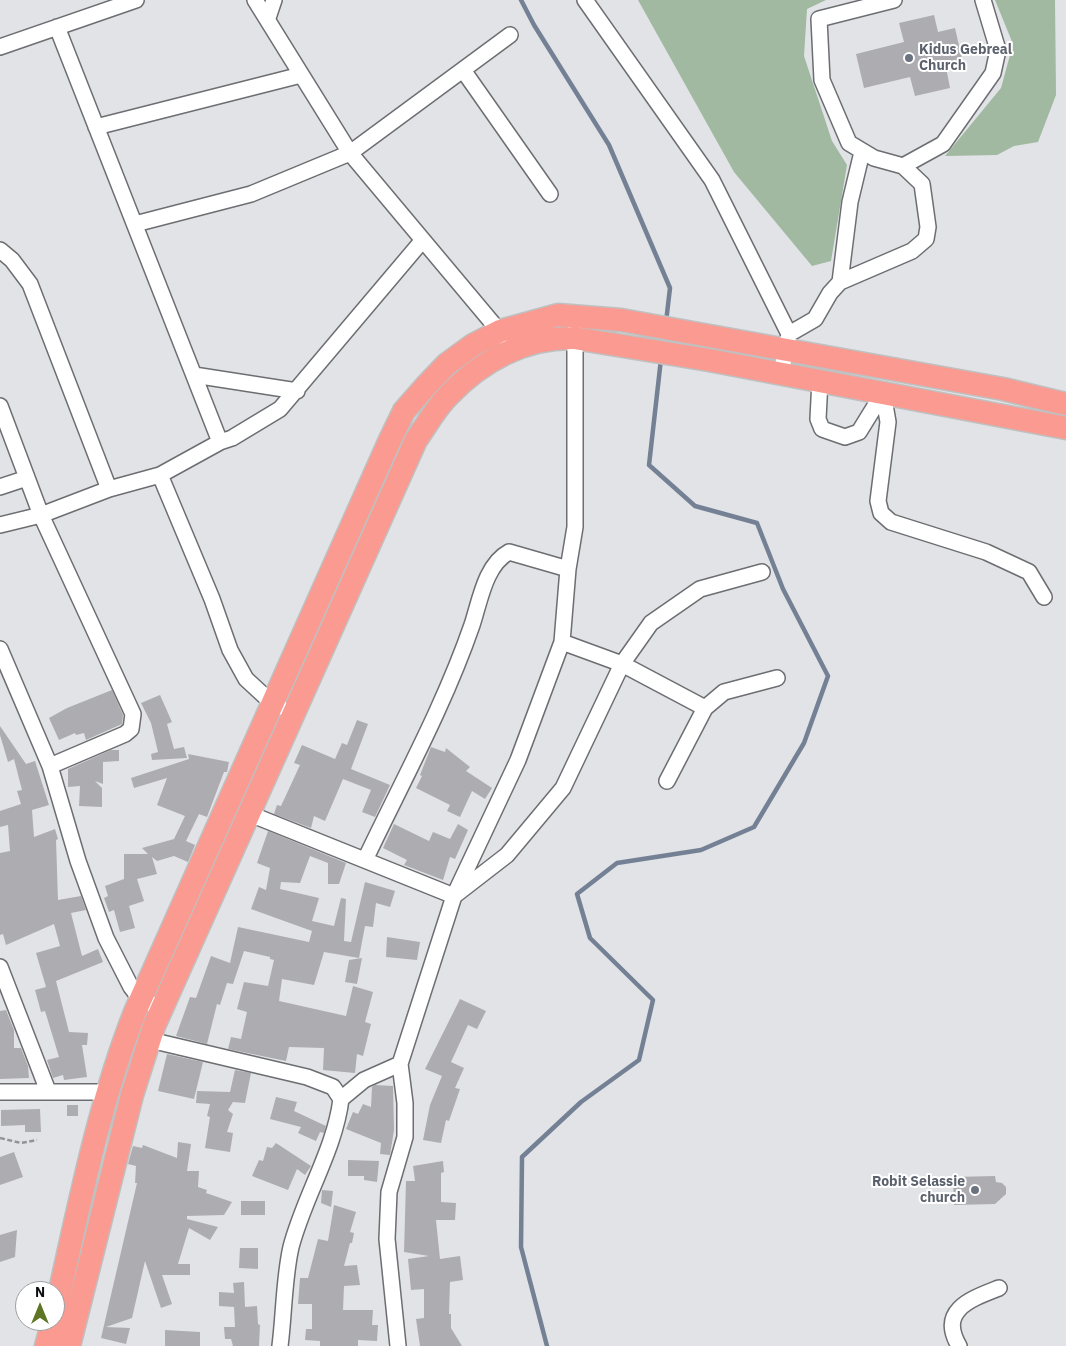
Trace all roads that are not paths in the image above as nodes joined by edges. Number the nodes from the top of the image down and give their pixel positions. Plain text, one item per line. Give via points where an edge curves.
1 (136, 0) edge
2 (256, 0) edge
3 (274, 0) edge
4 (585, 0) edge
5 (598, 0) edge
6 (894, 0) edge
7 (983, 0) edge
8 (117, 3) edge
9 (596, 16) junction
10 (268, 18) junction
11 (57, 27) junction
12 (510, 35) dead end
13 (0, 47) edge
14 (463, 70) junction
15 (301, 75) junction
16 (96, 127) junction
17 (862, 152) junction
18 (350, 153) junction
19 (903, 166) junction
20 (550, 194) dead end
21 (135, 224) junction
22 (422, 241) junction
23 (0, 250) edge
24 (840, 282) junction
25 (575, 316) junction
26 (574, 338) junction
27 (507, 340) junction
28 (788, 342) junction
29 (781, 373) junction
30 (194, 376) junction
31 (820, 380) junction
32 (297, 391) junction
33 (882, 394) junction
34 (1066, 404) edge
35 (0, 406) edge
36 (1066, 428) edge
37 (220, 442) junction
38 (160, 475) junction
39 (28, 478) junction
40 (0, 487) edge
41 (109, 489) junction
42 (41, 515) junction
43 (0, 525) edge
44 (568, 569) junction
45 (762, 572) dead end
46 (1044, 597) dead end
47 (562, 642) junction
48 (0, 649) edge
49 (622, 664) junction
50 (777, 678) dead end
51 (274, 704) junction
52 (705, 708) junction
53 (294, 714) junction
54 (50, 766) junction
55 (667, 781) dead end
56 (250, 814) junction
57 (364, 860) junction
58 (454, 896) junction
59 (0, 967) edge
60 (140, 1000) junction
61 (162, 1008) junction
62 (150, 1040) junction
63 (400, 1064) junction
64 (48, 1091) junction
65 (0, 1092) edge
66 (108, 1092) junction
67 (341, 1099) junction
68 (999, 1288) dead end
69 (70, 1295) junction
70 (65, 1301) edge
71 (50, 1331) edge
72 (46, 1346) edge
73 (69, 1346) edge
74 (280, 1346) edge
75 (398, 1346) edge
76 (960, 1346) edge

1 - 8 street
2 - 10 street
3 - 10 street
4 - 9 street
5 - 9 street
6 - 17 street via 819,19 822,80 849,143
7 - 19 street via 998,50 993,73 943,144
8 - 11 street
9 - 28 street via 712,180
10 - 15 street
11 - 13 street
11 - 16 street
12 - 14 street
14 - 18 street
14 - 20 street
15 - 16 street
15 - 18 street
16 - 21 street
17 - 19 street
17 - 24 street via 850,202
18 - 21 street via 251,194
18 - 22 street
19 - 24 street via 922,184 928,227 926,239 912,251
21 - 30 street
22 - 27 street
22 - 32 street
23 - 41 street via 30,284
24 - 28 street via 815,319
25 - 26 street
25 - 27 highway via 558,315
25 - 28 highway via 621,320 715,336
26 - 27 highway
26 - 29 highway
26 - 44 street via 575,527
27 - 51 highway via 473,345 447,364 404,411
27 - 53 highway via 447,397 416,440
28 - 29 street
28 - 34 highway
29 - 31 highway
30 - 32 street
30 - 37 street
31 - 33 highway
31 - 33 street via 818,419 822,429 845,436 859,432
32 - 37 street via 280,409
33 - 36 highway
33 - 46 street via 888,422 878,501 881,513 890,522 986,552 1029,572
35 - 39 street
37 - 38 street
38 - 41 street
38 - 51 street via 230,650 246,679
39 - 40 street
39 - 42 street
41 - 42 street
42 - 43 street
42 - 54 street via 132,714 133,723 125,734
44 - 47 street
44 - 57 street via 509,552 500,557 490,573 455,672
45 - 49 street via 700,589 651,622
47 - 49 street
47 - 58 street via 518,760
48 - 54 street
49 - 52 street
49 - 58 street via 563,788 506,854
50 - 52 street via 724,692
51 - 53 street
51 - 60 highway
52 - 55 street
53 - 56 highway
54 - 60 street via 78,862 106,938
56 - 57 street
56 - 61 highway
57 - 58 street
58 - 63 street
59 - 64 street
60 - 61 street
60 - 66 highway via 119,1052
61 - 62 highway
62 - 67 street via 307,1077 333,1087
62 - 69 highway
63 - 67 street via 364,1080
63 - 75 street via 405,1137 390,1192 387,1239
64 - 65 street
64 - 66 street
66 - 69 highway
67 - 74 street via 338,1121 307,1196 291,1248
68 - 76 street via 956,1310 951,1323
69 - 70 highway
69 - 73 highway
71 - 72 highway

